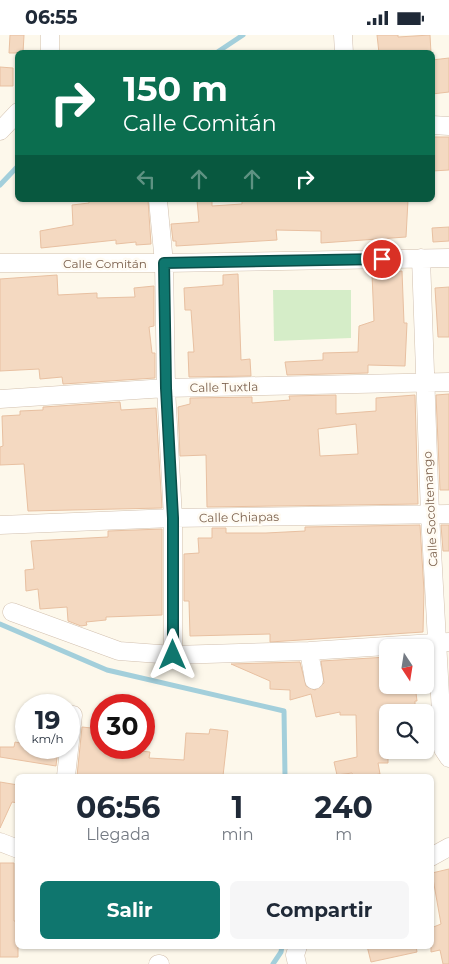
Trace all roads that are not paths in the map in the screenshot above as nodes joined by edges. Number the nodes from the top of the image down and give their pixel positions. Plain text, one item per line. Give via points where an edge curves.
1 (50, 35) edge
2 (343, 35) edge
3 (50, 50) edge
4 (344, 50) edge
5 (15, 115) edge
6 (435, 125) edge
7 (449, 126) edge
8 (0, 131) edge
9 (158, 202) edge
10 (421, 258) junction
11 (449, 258) edge
12 (0, 263) edge
13 (164, 263) junction
14 (449, 382) edge
15 (426, 383) junction
16 (166, 388) junction
17 (0, 399) edge
18 (430, 514) junction
19 (449, 514) edge
20 (173, 518) junction
21 (0, 525) edge
22 (12, 612) dead end
23 (443, 642) edge
24 (308, 651) junction
25 (173, 655) junction
26 (314, 680) dead end
27 (449, 758) edge
28 (68, 759) edge
29 (66, 774) edge
30 (0, 842) edge
31 (449, 847) edge
32 (15, 848) edge
33 (434, 855) edge
34 (297, 949) edge
35 (297, 964) edge

1 - 3 street
2 - 4 street
5 - 8 street
6 - 7 street
9 - 13 street
10 - 11 street, Calle Comitán
10 - 13 street, Calle Comitán
10 - 15 street, Calle Socoltenango
12 - 13 street, Calle Comitán
13 - 16 street
14 - 15 street, Calle Tuxtla
15 - 16 street, Calle Tuxtla
15 - 18 street, Calle Socoltenango
16 - 17 street, Calle Tuxtla
16 - 20 street
18 - 19 street, Calle Chiapas
18 - 20 street, Calle Chiapas
18 - 23 street, Calle Socoltenango
20 - 21 street, Calle Chiapas
20 - 25 street
22 - 25 street via 119,651
23 - 24 street
23 - 27 street, Calle Socoltenango via 443,749
24 - 25 street
24 - 26 street
28 - 29 street
30 - 32 street
31 - 33 street
34 - 35 street

